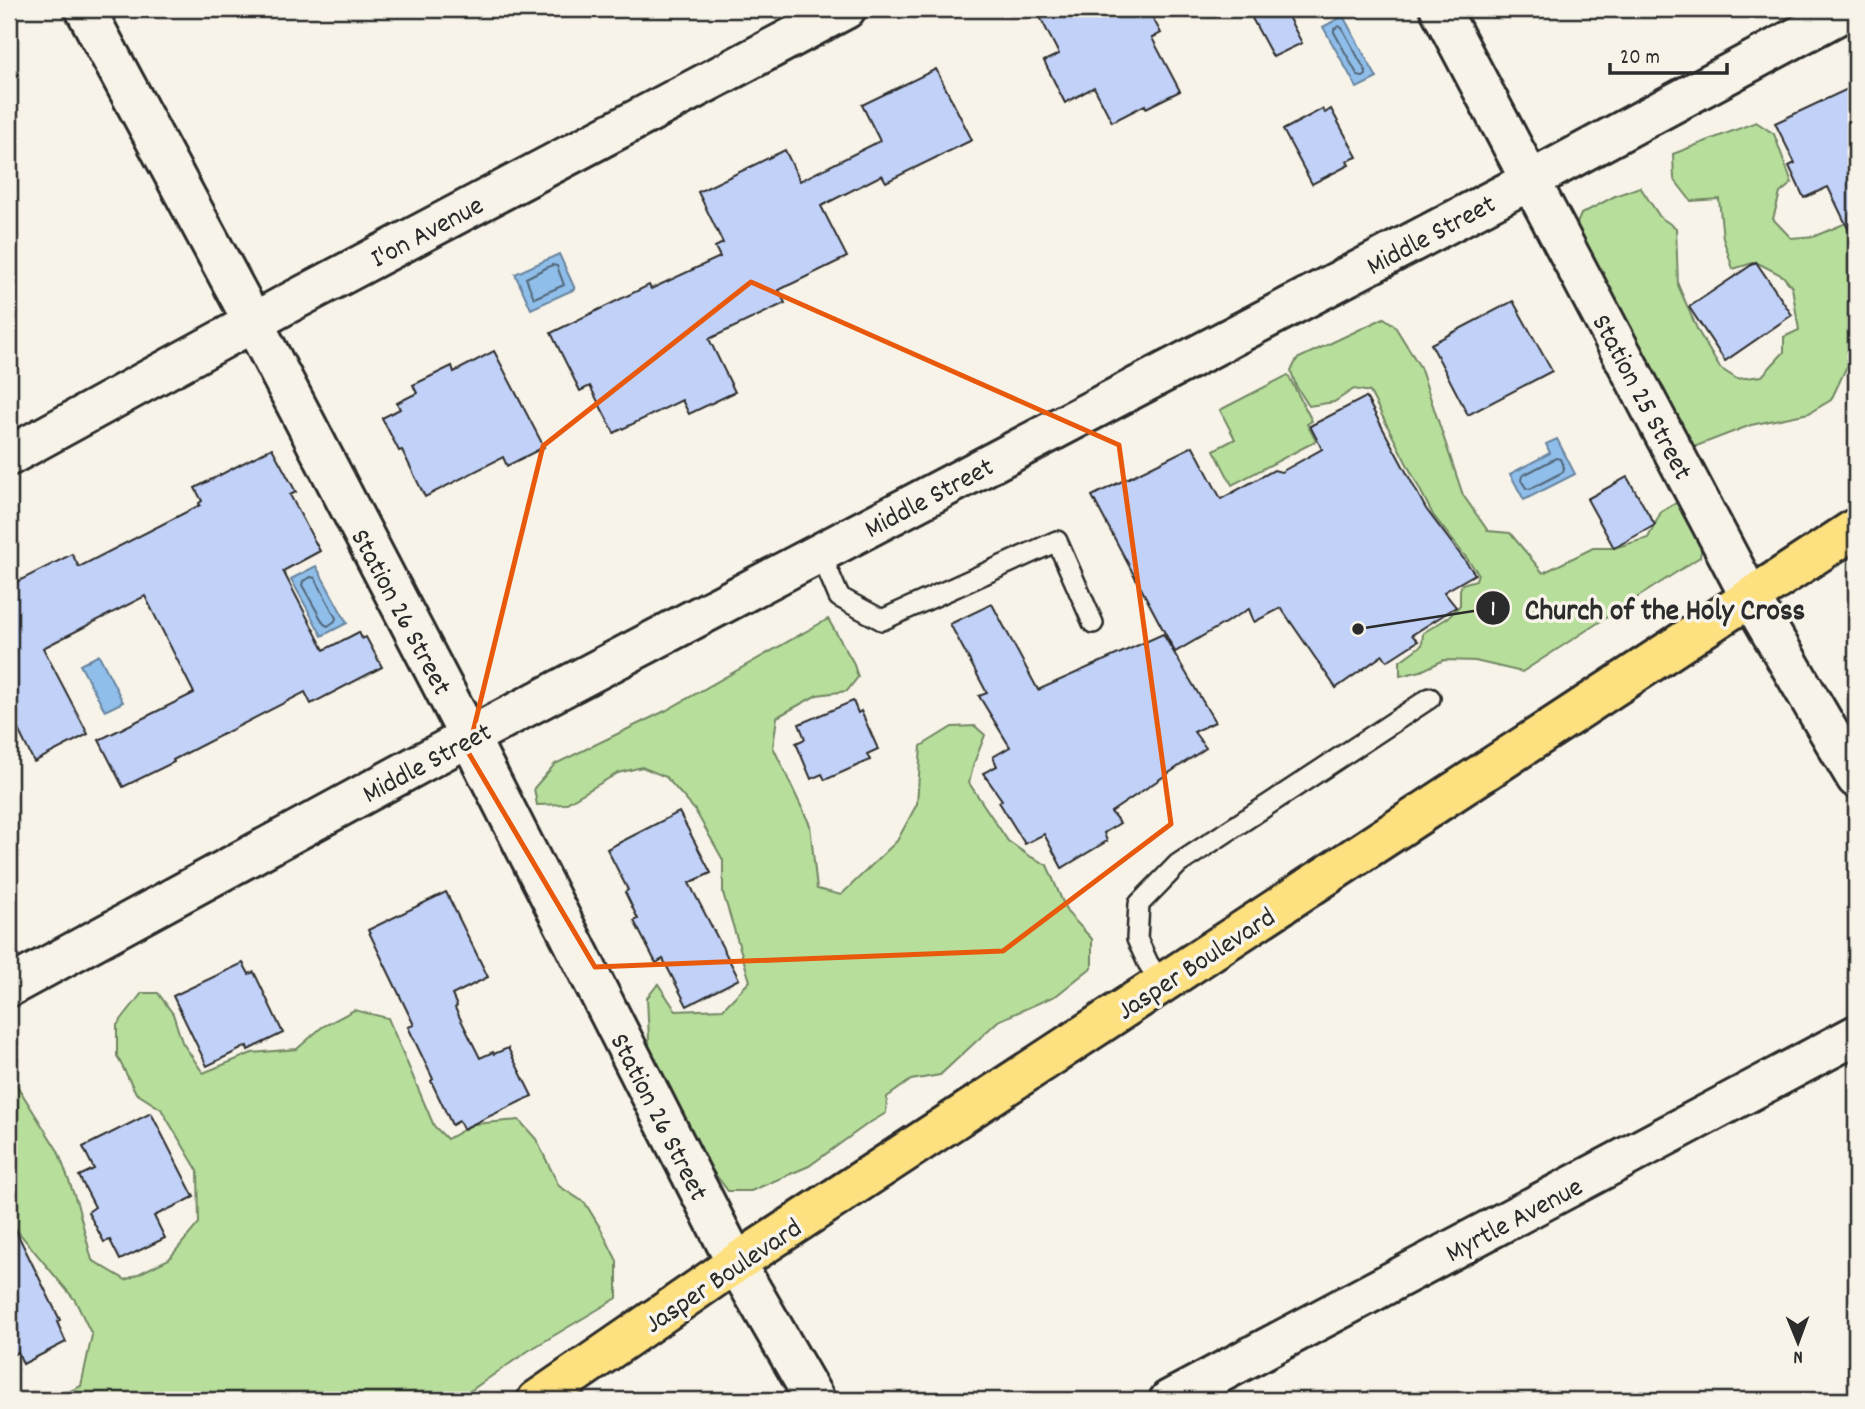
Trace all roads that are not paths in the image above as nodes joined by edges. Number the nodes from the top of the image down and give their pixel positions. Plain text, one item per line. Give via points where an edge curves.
1 (85, 9) edge
2 (846, 9) edge
3 (1440, 9) edge
4 (1849, 9) edge
5 (1531, 180) junction
6 (253, 322) junction
7 (9, 456) edge
8 (1856, 528) edge
9 (820, 552) junction
10 (1750, 597) junction
11 (1093, 623) dead end
12 (1430, 698) dead end
13 (469, 737) junction
14 (1856, 778) edge
15 (1161, 984) junction
16 (9, 986) edge
17 (1856, 1035) edge
18 (736, 1263) junction
19 (537, 1400) edge
20 (815, 1400) edge
21 (1169, 1400) edge

1 - 6 street, Station 26 Street
2 - 6 street, I'on Avenue
3 - 5 street, Station 25 Street
4 - 5 street, Middle Street
5 - 9 street, Middle Street
5 - 10 street, Station 25 Street
6 - 7 street, I'on Avenue
6 - 13 street, Station 26 Street
8 - 10 main road, Jasper Boulevard
9 - 11 lane via 839,597 882,620 1057,541
9 - 13 street, Middle Street
10 - 14 street, Station 25 Street
10 - 15 main road, Jasper Boulevard
12 - 15 lane via 1178,864 1139,904 1137,939
13 - 16 street, Middle Street
13 - 18 street, Station 26 Street
15 - 18 main road, Jasper Boulevard
17 - 21 street, Myrtle Avenue
18 - 19 main road, Jasper Boulevard
18 - 20 street, Station 26 Street

